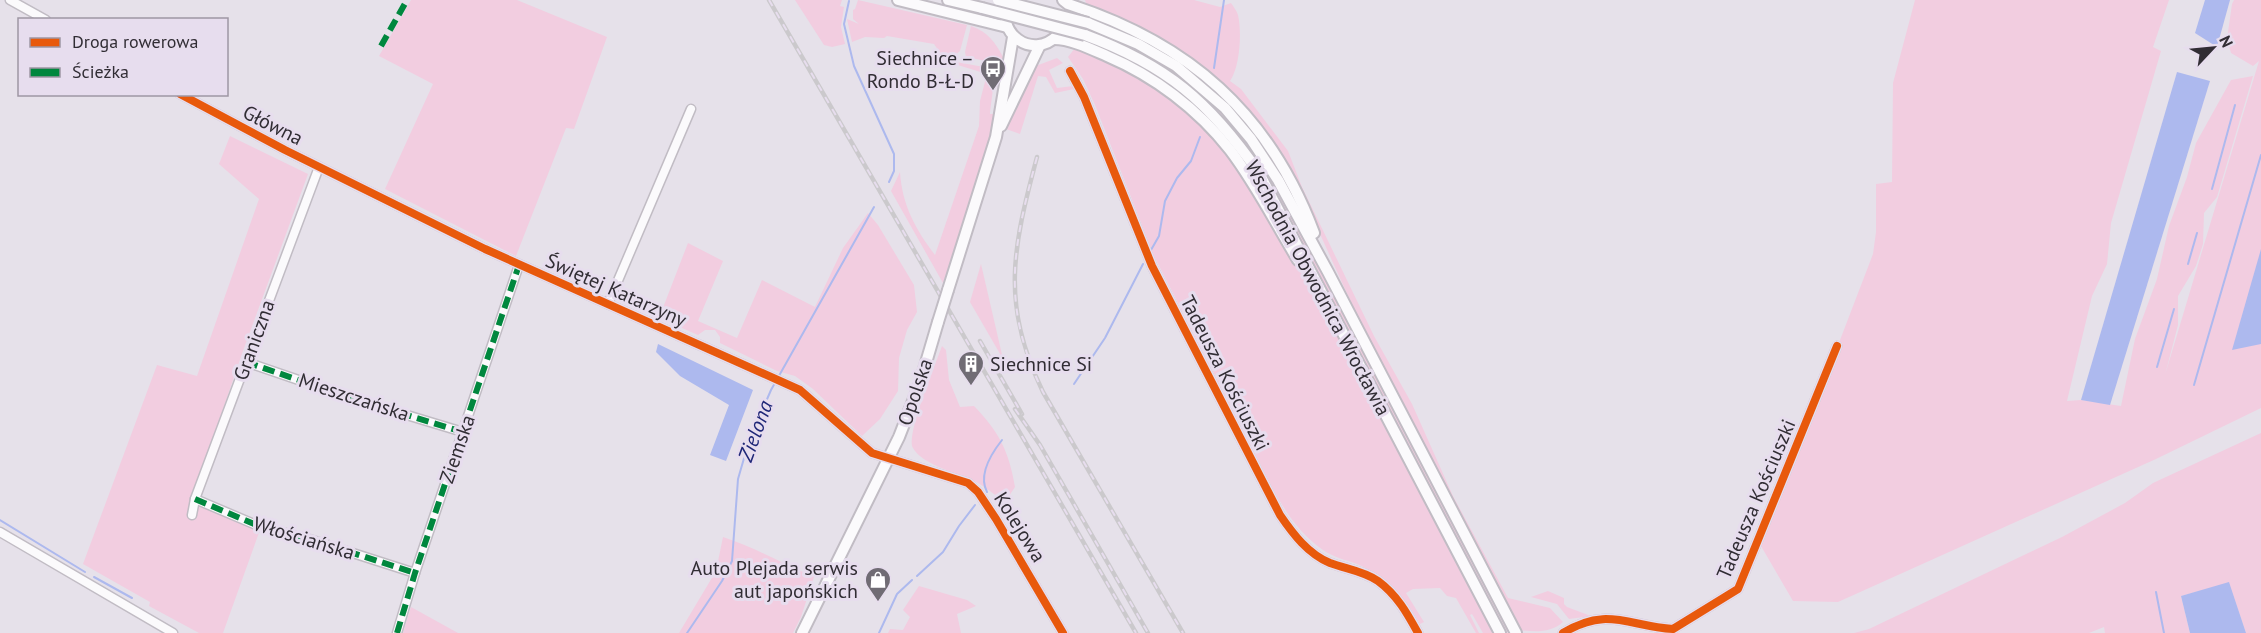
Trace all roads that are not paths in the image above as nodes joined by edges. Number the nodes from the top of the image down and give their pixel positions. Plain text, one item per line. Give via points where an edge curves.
1 (10, 0) edge
2 (898, 0) edge
3 (948, 0) edge
4 (998, 0) edge
5 (1008, 0) edge
6 (1063, 0) edge
7 (42, 18) edge
8 (1006, 27) junction
9 (1013, 37) junction
10 (1054, 39) junction
11 (1040, 45) junction
12 (1070, 71) dead end
13 (184, 96) edge
14 (691, 109) dead end
15 (996, 137) junction
16 (319, 167) junction
17 (519, 265) junction
18 (1328, 272) junction
19 (608, 304) junction
20 (1327, 306) junction
21 (1837, 346) dead end
22 (246, 362) junction
23 (463, 432) junction
24 (889, 459) junction
25 (195, 499) junction
26 (192, 515) dead end
27 (0, 532) edge
28 (415, 573) junction
29 (173, 633) edge
30 (397, 633) edge
31 (802, 633) edge
32 (1063, 633) edge
33 (1418, 633) edge
34 (1500, 633) edge
35 (1516, 633) edge
36 (1563, 633) edge

1 - 7 street
2 - 8 main road
3 - 20 main road, Wschodnia Obwodnica Wrocławia, bridge via 1085,35 1144,60 1194,96 1220,121 1259,173
4 - 18 main road, Wschodnia Obwodnica Wrocławia, bridge via 1088,23 1127,38 1155,52 1198,84 1231,113 1268,164
5 - 8 main road via 1004,13
6 - 10 main road via 1065,21
6 - 18 main road via 1156,41 1220,87 1251,120 1279,160 1299,195
8 - 9 main road
9 - 11 main road
9 - 15 main road, Opolska
10 - 11 main road
10 - 20 main road via 1135,68 1166,88 1202,120 1235,157
11 - 15 main road, Opolska
12 - 33 street, Tadeusza Kościuszki via 1152,266 1280,515 1317,556 1359,571 1385,587 1399,601
13 - 16 street, Główna
14 - 19 street
15 - 24 main road, Opolska, bridge via 920,382
16 - 17 street, Świętej Katarzyny
16 - 22 street, Graniczna
17 - 19 street, Świętej Katarzyny
17 - 23 street, Ziemska
18 - 35 main road, Wschodnia Obwodnica Wrocławia
19 - 24 street, Świętej Katarzyny via 789,385 807,395 867,449
20 - 34 main road, Wschodnia Obwodnica Wrocławia
21 - 36 street, Tadeusza Kościuszki via 1738,589 1673,629 1605,618 1584,622
22 - 23 street, Mieszczańska
22 - 25 street, Graniczna
23 - 28 street, Ziemska
24 - 31 main road, Opolska
24 - 32 street, Kolejowa via 959,479 978,492
25 - 26 street, Graniczna
25 - 28 street, Włościańska via 261,527
27 - 29 street
28 - 30 street, Ziemska

